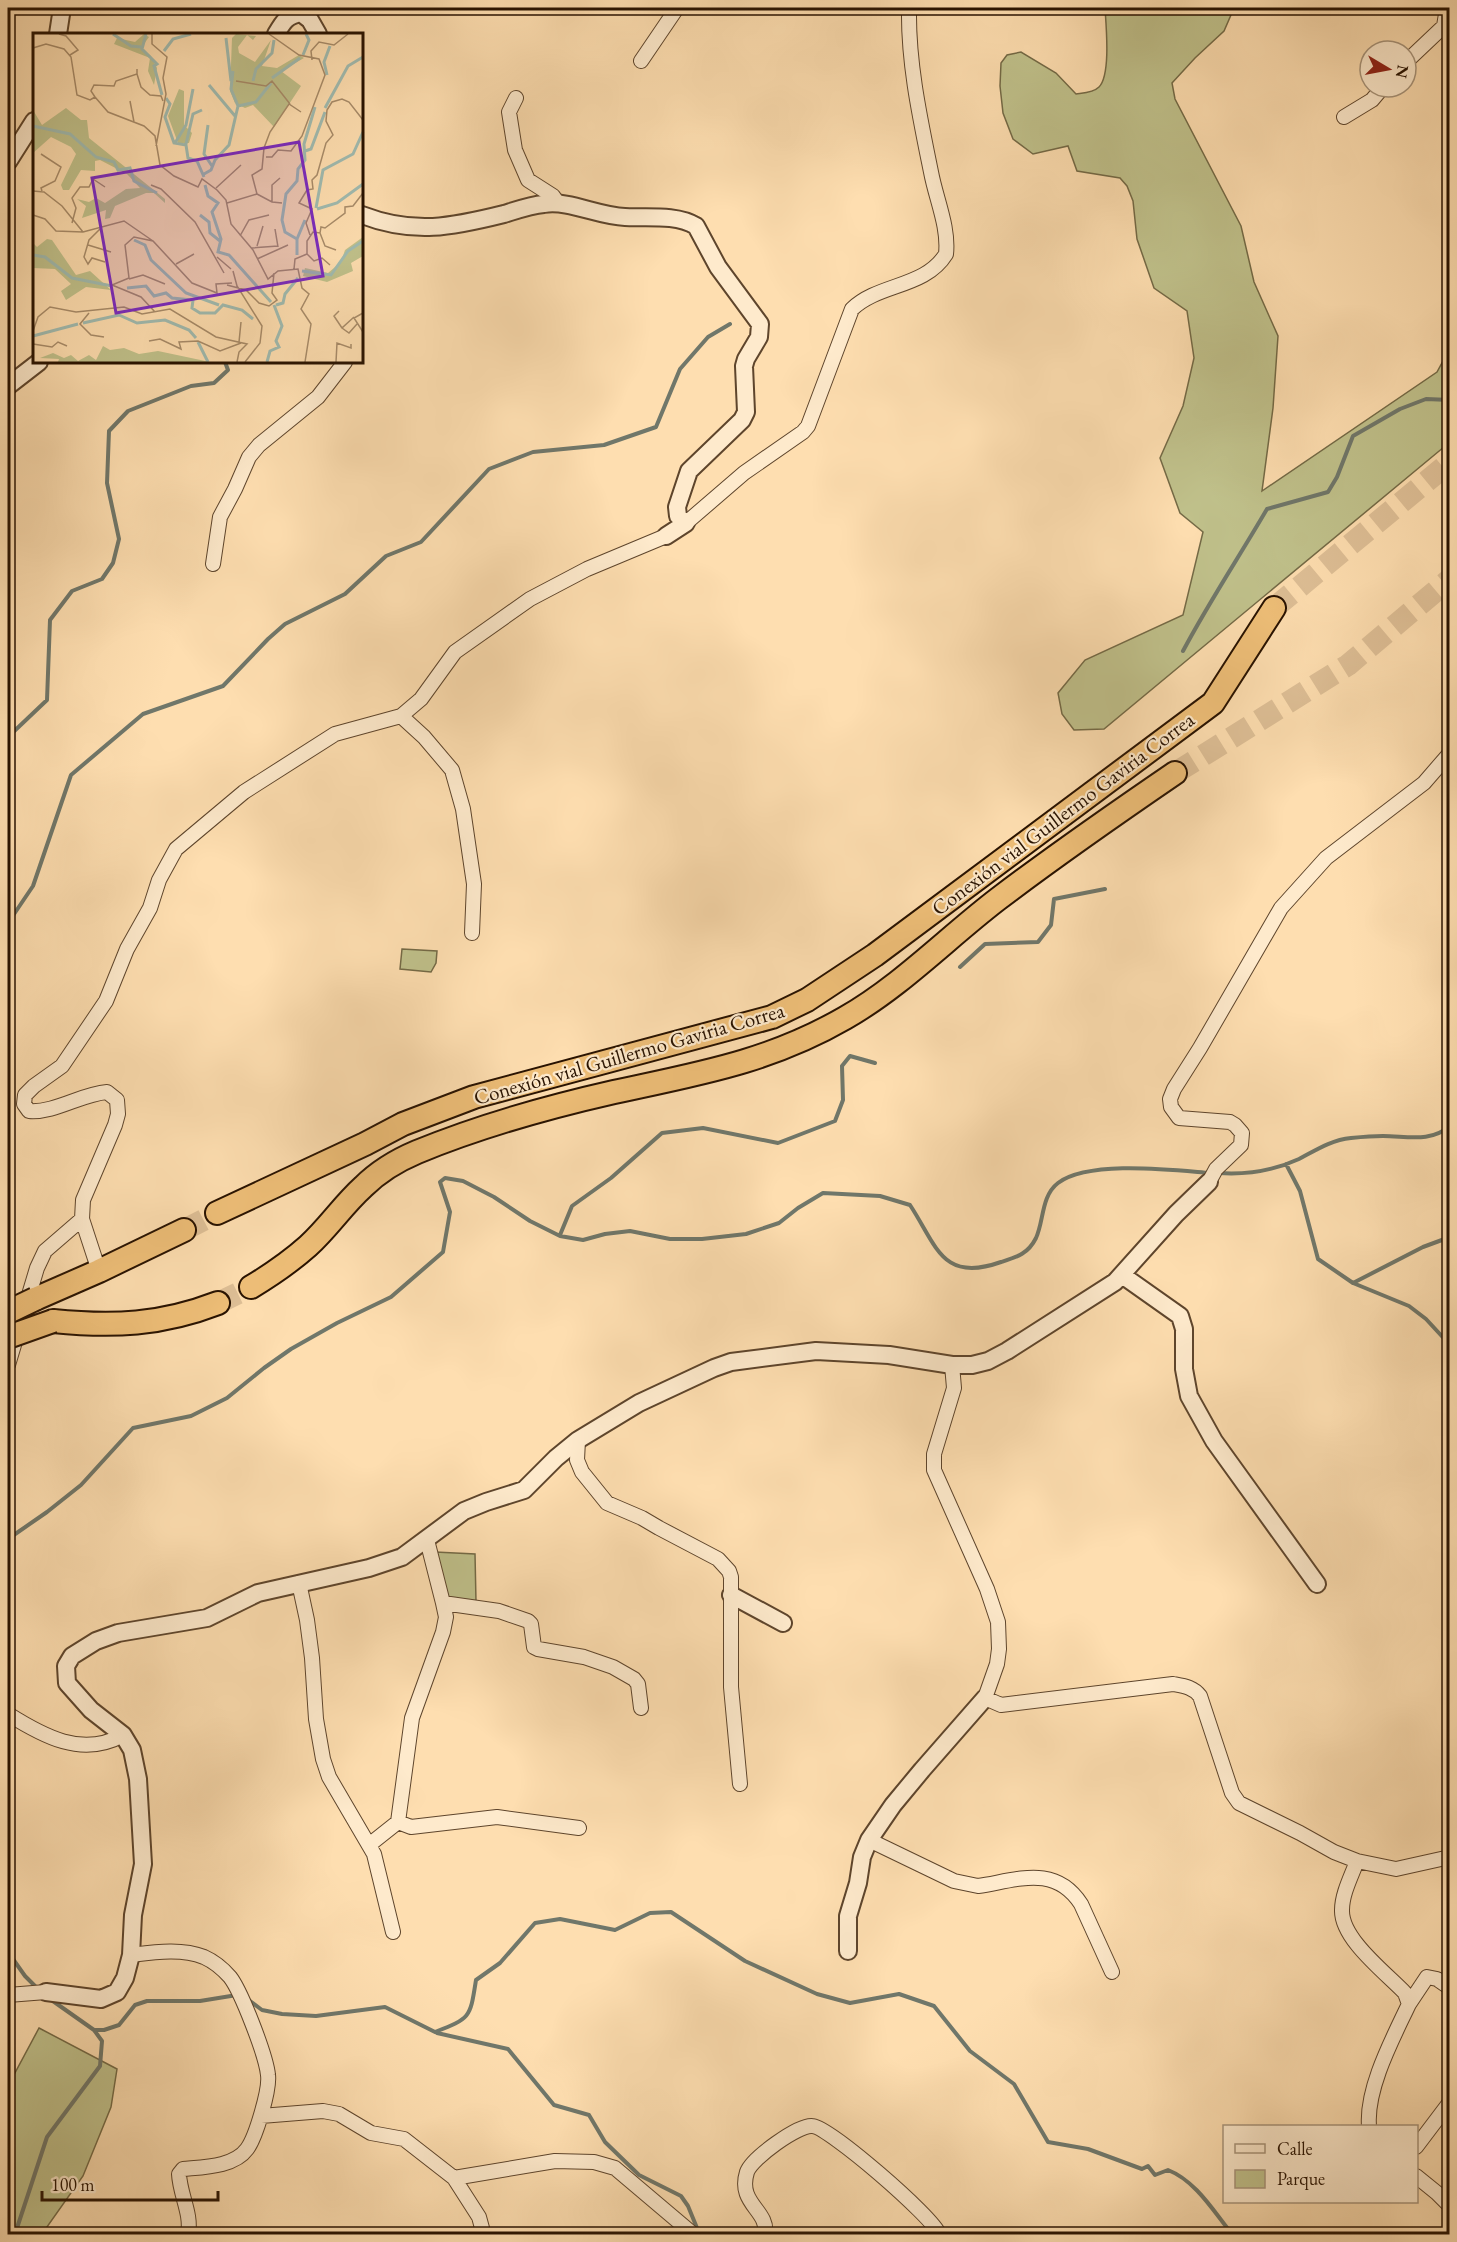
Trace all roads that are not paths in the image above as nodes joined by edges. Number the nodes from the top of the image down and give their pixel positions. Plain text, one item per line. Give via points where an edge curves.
1 (62, 8) edge
2 (677, 8) edge
3 (909, 8) edge
4 (1447, 8) edge
5 (58, 33) edge
6 (277, 33) edge
7 (317, 33) edge
8 (1418, 51) edge
9 (641, 61) dead end
10 (516, 98) dead end
11 (1373, 99) edge
12 (1344, 117) dead end
13 (33, 123) edge
14 (8, 162) edge
15 (558, 203) junction
16 (363, 215) edge
17 (38, 363) edge
18 (344, 363) edge
19 (8, 386) edge
20 (686, 523) junction
21 (666, 536) joint
22 (213, 564) dead end
23 (1274, 608) tunnel mouth
24 (401, 716) junction
25 (1449, 753) edge
26 (1175, 773) tunnel mouth
27 (472, 933) dead end
28 (1213, 1175) joint
29 (217, 1213) tunnel mouth
30 (82, 1219) junction
31 (184, 1230) tunnel mouth
32 (99, 1271) junction
33 (1122, 1275) junction
34 (250, 1287) tunnel mouth
35 (218, 1303) tunnel mouth
36 (8, 1312) edge
37 (8, 1337) edge
38 (8, 1365) edge
39 (952, 1365) junction
40 (578, 1440) junction
41 (427, 1540) junction
42 (299, 1583) junction
43 (1317, 1584) dead end
44 (731, 1595) junction
45 (443, 1603) junction
46 (783, 1623) dead end
47 (986, 1698) junction
48 (641, 1708) dead end
49 (8, 1714) edge
50 (123, 1735) junction
51 (740, 1784) dead end
52 (398, 1822) junction
53 (579, 1828) dead end
54 (869, 1840) junction
55 (369, 1845) junction
56 (1449, 1857) edge
57 (1357, 1862) junction
58 (393, 1932) dead end
59 (848, 1952) dead end
60 (131, 1954) junction
61 (1112, 1972) dead end
62 (1449, 1988) edge
63 (42, 1992) joint
64 (8, 1995) edge
65 (1408, 2004) junction
66 (1449, 2102) edge
67 (261, 2116) junction
68 (1368, 2125) edge
69 (1418, 2144) edge
70 (454, 2178) junction
71 (1418, 2178) edge
72 (1449, 2206) edge
73 (189, 2235) edge
74 (482, 2235) edge
75 (693, 2235) edge
76 (765, 2235) edge
77 (939, 2235) edge

1 - 5 street
2 - 9 street
3 - 20 street via 908,42 946,254 929,272 865,299 852,309 808,426 744,473
4 - 8 street via 1444,26
6 - 7 street via 291,14 301,13
10 - 15 street via 509,112 514,150 528,180 554,196
11 - 12 street
13 - 14 street
15 - 16 street via 433,228 406,228
15 - 20 street via 612,216 690,222 700,230 718,267 760,324 759,337 744,366 746,412 689,471 677,507 678,516
17 - 19 street
18 - 22 street via 318,397 249,457 220,517
20 - 21 street
21 - 24 street via 587,569 530,599 455,652 421,699
23 - 29 highway, Conexión vial Guillermo Gaviria Correa via 1213,703 875,955 807,1000 772,1017 474,1097 404,1124
24 - 27 street via 452,770 463,809 474,884
24 - 30 street via 335,734 255,784 176,849 101,1009 62,1066 25,1095 24,1104 29,1111 39,1112 92,1093 107,1092 117,1100 118,1114 83,1200
25 - 28 street via 1424,783 1326,858 1281,908 1174,1089 1171,1107 1179,1118 1230,1122 1240,1129 1241,1145
26 - 34 highway, Conexión vial Guillermo Gaviria Correa via 998,900 890,988 846,1017 796,1043 749,1061 519,1116 414,1154 391,1165 363,1187 309,1245
28 - 33 street
30 - 32 street
30 - 38 street via 45,1251
31 - 32 highway
32 - 36 highway, bridge
33 - 39 street via 1007,1351 981,1364
33 - 43 street via 1180,1316 1189,1396 1214,1440
35 - 37 highway, bridge via 171,1318 132,1324 53,1321
39 - 40 street via 889,1355 827,1352 731,1362 639,1403
39 - 47 street via 954,1388 934,1454 934,1470 998,1622 997,1664
40 - 41 street via 524,1490 469,1508
40 - 44 street via 577,1460 582,1472 607,1503 718,1559 729,1571
41 - 42 street via 402,1557
41 - 45 street
42 - 50 street via 258,1593 207,1618 118,1633 72,1656 66,1666 67,1683 91,1710
42 - 55 street via 323,1759 329,1777
44 - 46 street
44 - 51 street via 731,1686
45 - 48 street via 499,1611 528,1621 534,1647 614,1666 638,1684
45 - 52 street via 443,1632 412,1718
47 - 54 street via 893,1805
47 - 57 street via 1001,1705 1173,1684 1191,1688 1200,1696 1239,1803
49 - 50 street via 38,1733 68,1743 110,1743
50 - 60 street via 132,1750 138,1779 143,1864 133,1915
52 - 53 street via 411,1827 497,1817
52 - 55 street
54 - 59 street via 848,1916
54 - 61 street via 961,1883 978,1886 1039,1877 1054,1879 1081,1904
55 - 58 street
56 - 57 street via 1396,1869
57 - 65 street via 1342,1902 1347,1932 1405,1993
60 - 63 street via 117,1992 101,1999
60 - 67 street via 190,1953 219,1966 230,1977 269,2077
62 - 65 street via 1426,1977
63 - 64 street
65 - 68 street via 1374,2086
66 - 69 street
67 - 70 street via 323,2111 339,2114 372,2133 404,2139
67 - 73 street via 247,2150 235,2159 183,2169 179,2174
70 - 74 street via 479,2217
70 - 75 street via 555,2161 594,2162 615,2168
71 - 72 street
76 - 77 street via 763,2220 744,2188 748,2170 759,2155 810,2125 829,2134 890,2182 932,2222

